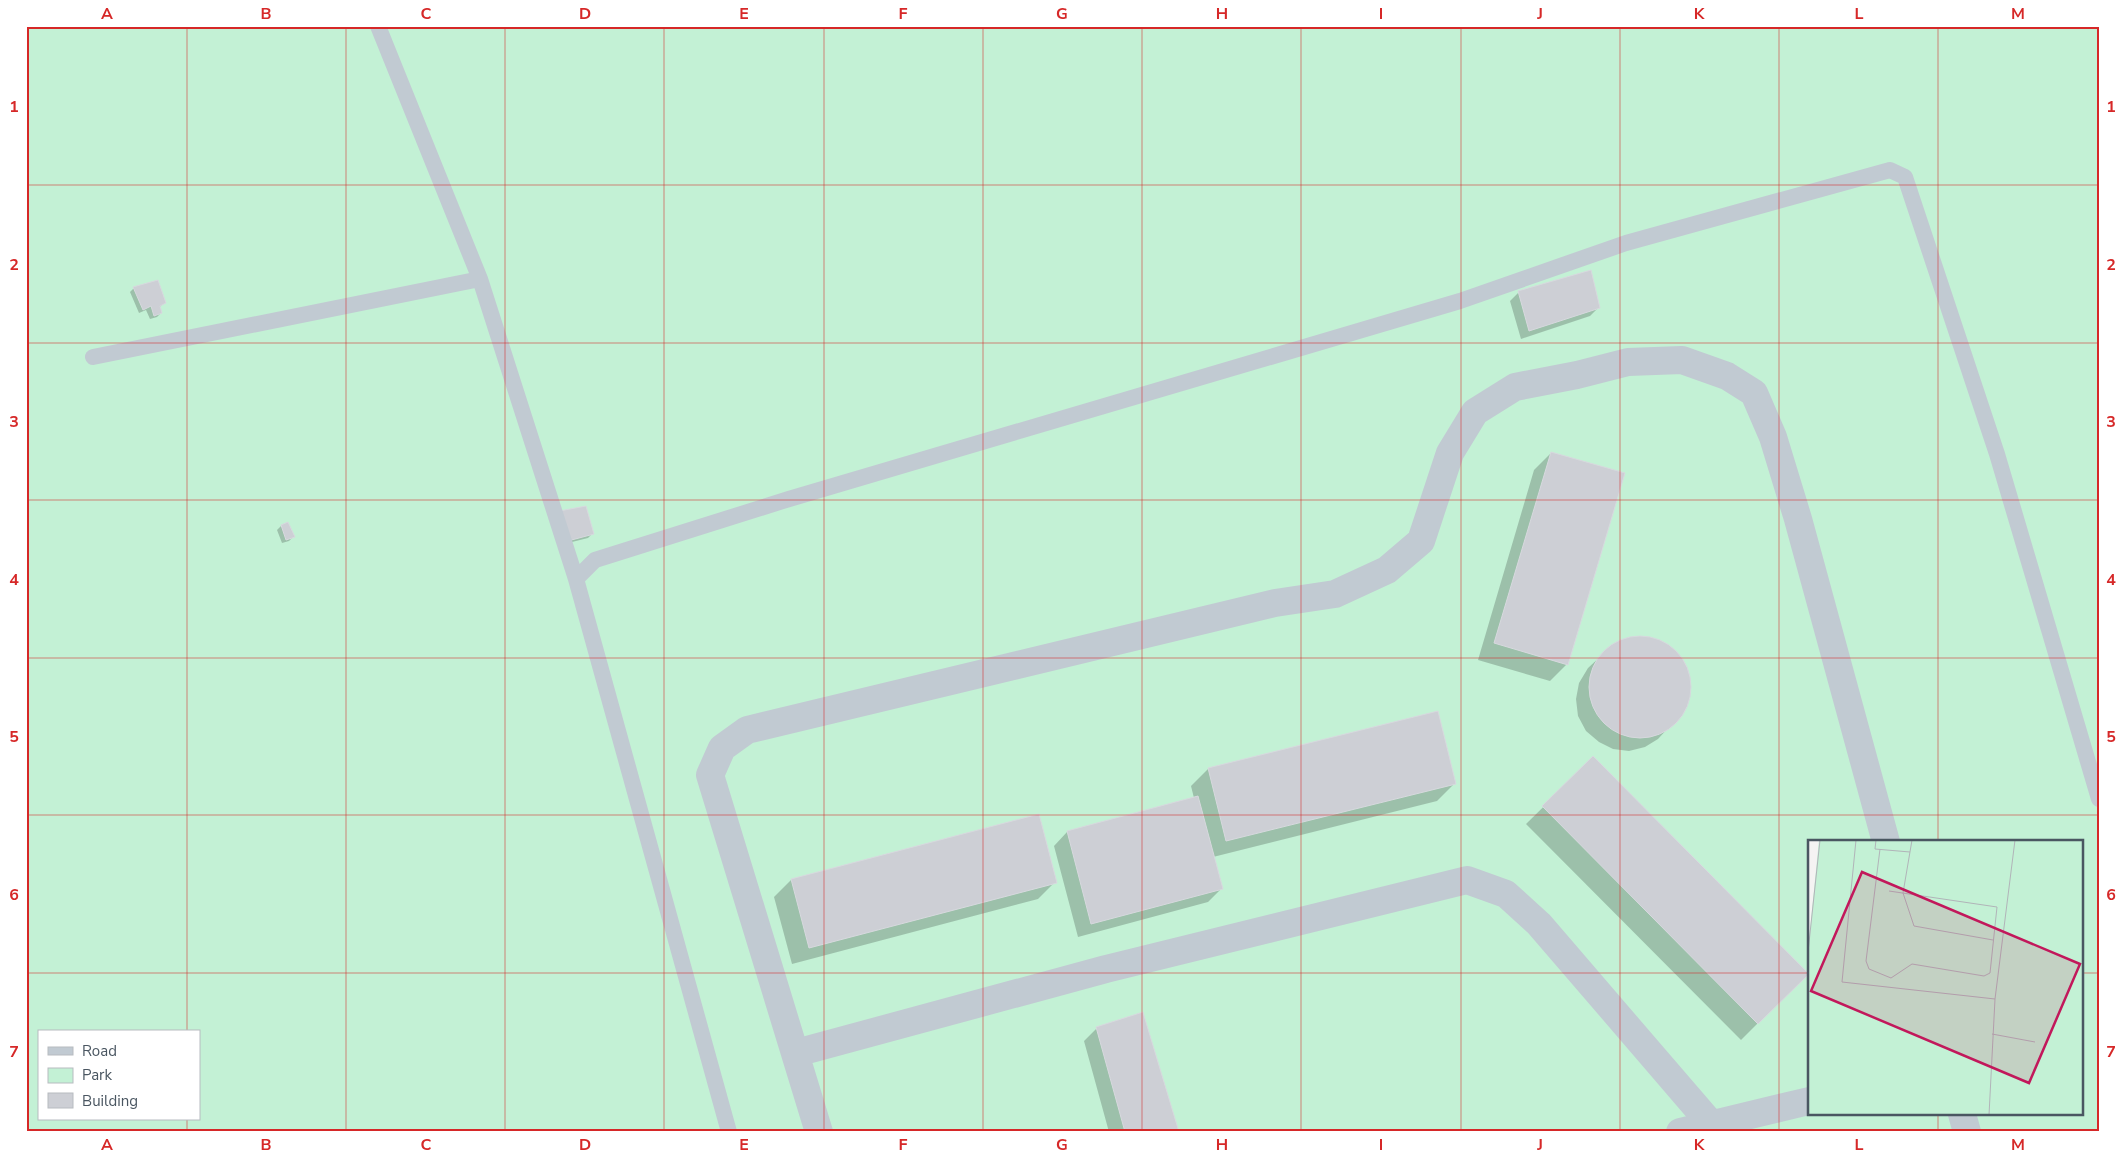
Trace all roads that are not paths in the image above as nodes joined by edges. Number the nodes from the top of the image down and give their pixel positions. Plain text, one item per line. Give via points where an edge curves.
1 (378, 26) edge
2 (480, 279) junction
3 (92, 357) dead end
4 (576, 579) junction
5 (2099, 799) edge
6 (1885, 840) edge
7 (796, 1053) junction
8 (1808, 1101) edge
9 (1963, 1116) edge
10 (1712, 1128) edge
11 (729, 1132) edge
12 (819, 1132) edge
13 (1680, 1132) edge
14 (1967, 1132) edge

1 - 2 lane
2 - 3 lane
2 - 4 lane
4 - 5 lane via 596,560 771,505 1460,301 1626,242 1890,170 1905,177 1976,389
4 - 11 lane
6 - 7 street via 1798,519 1773,437 1754,392 1727,376 1682,360 1628,362 1515,387 1475,412 1450,453 1421,540 1387,570 1335,594 1274,603 747,730 722,748 710,775
7 - 10 street via 1106,969 1467,880 1506,894 1539,924
7 - 12 street
8 - 10 street
9 - 14 street
10 - 13 street

